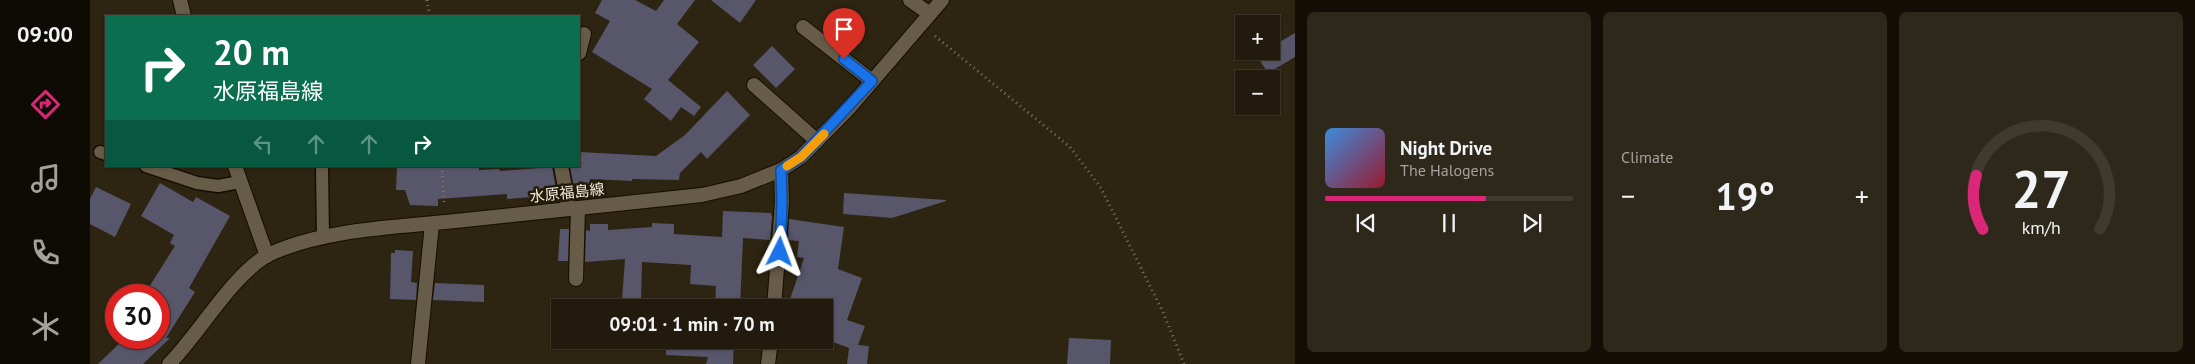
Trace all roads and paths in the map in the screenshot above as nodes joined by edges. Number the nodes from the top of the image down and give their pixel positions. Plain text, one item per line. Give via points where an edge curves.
1 (180, 0) edge
2 (427, 0) edge
3 (910, 0) edge
4 (942, 0) edge
5 (184, 15) edge
6 (430, 15) edge
7 (926, 19) junction
8 (802, 27) dead end
9 (584, 34) dead end
10 (580, 49) edge
11 (872, 81) junction
12 (754, 85) dead end
13 (817, 141) junction
14 (149, 167) edge
15 (235, 167) edge
16 (322, 167) edge
17 (442, 167) edge
18 (561, 167) edge
19 (781, 170) junction
20 (240, 182) junction
21 (574, 209) junction
22 (439, 223) junction
23 (323, 238) junction
24 (267, 256) junction
25 (576, 279) dead end
26 (775, 299) edge
27 (770, 349) edge
28 (169, 364) edge
29 (418, 364) edge
30 (768, 364) edge
31 (1184, 364) edge

1 - 5 main road
2 - 6 path
3 - 7 main road
4 - 7 main road, 水原福島線
7 - 11 main road, 水原福島線
7 - 31 path via 1070,147 1101,188 1163,312
8 - 11 main road
9 - 10 main road
11 - 13 main road, 水原福島線
12 - 13 main road
13 - 19 main road, 水原福島線
14 - 20 lane via 218,186
15 - 20 main road
16 - 23 lane
17 - 22 path
18 - 21 main road
19 - 21 main road, 水原福島線 via 741,186 702,195
19 - 26 main road via 782,202
20 - 24 main road
21 - 22 main road, 水原福島線
21 - 25 main road
22 - 23 main road, 水原福島線
22 - 29 main road
23 - 24 main road, 水原福島線
24 - 28 main road, 水原福島線 via 243,276
27 - 30 main road

